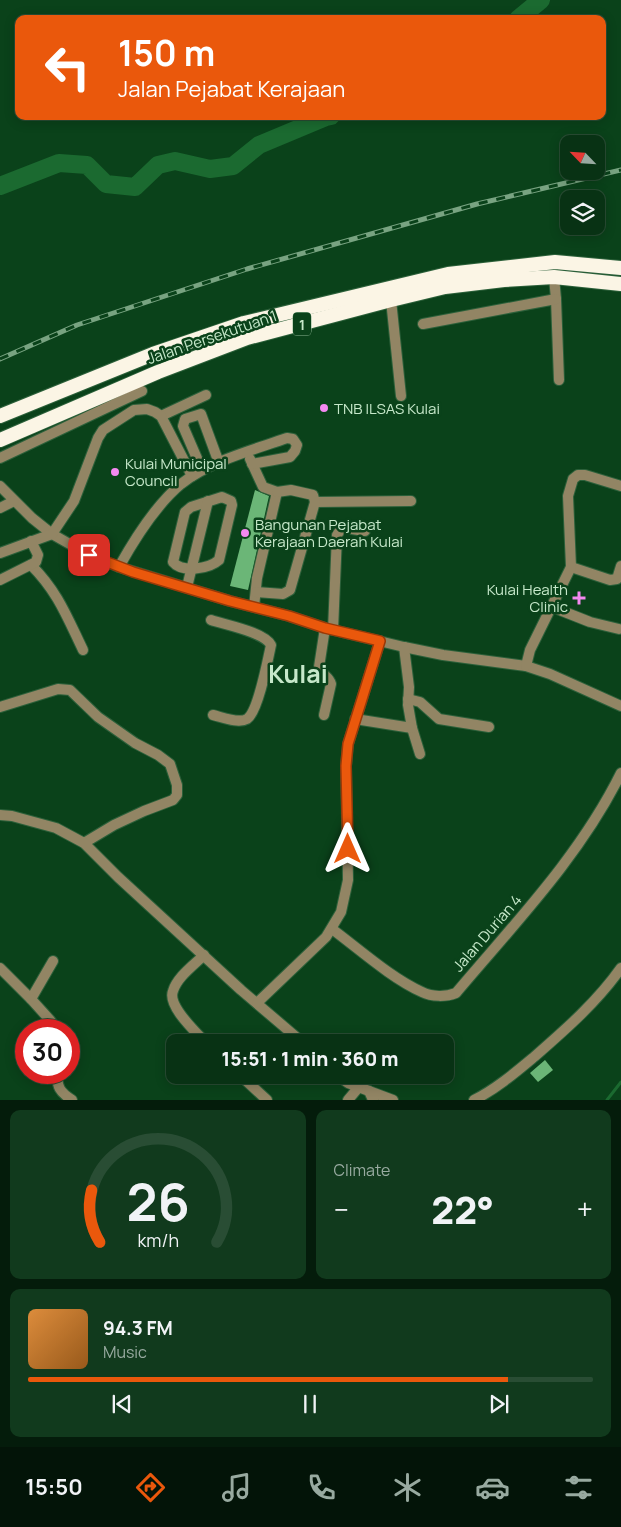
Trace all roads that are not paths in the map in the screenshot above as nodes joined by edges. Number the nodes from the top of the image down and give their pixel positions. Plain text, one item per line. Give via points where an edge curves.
1 (621, 268) edge
2 (554, 277) junction
3 (621, 284) edge
4 (556, 299) junction
5 (390, 300) junction
6 (423, 324) dead end
7 (559, 380) dead end
8 (142, 392) dead end
9 (206, 395) dead end
10 (401, 396) dead end
11 (95, 414) junction
12 (0, 416) edge
13 (161, 416) junction
14 (103, 430) junction
15 (0, 440) edge
16 (246, 452) junction
17 (0, 458) edge
18 (219, 463) junction
19 (252, 464) junction
20 (202, 470) junction
21 (192, 476) junction
22 (0, 477) edge
23 (621, 486) edge
24 (3, 488) edge
25 (277, 492) junction
26 (14, 501) junction
27 (208, 501) junction
28 (410, 501) dead end
29 (315, 502) junction
30 (0, 508) edge
31 (365, 531) dead end
32 (52, 534) junction
33 (31, 541) junction
34 (0, 553) edge
35 (31, 565) junction
36 (621, 566) edge
37 (119, 567) junction
38 (571, 567) junction
39 (192, 569) junction
40 (0, 580) edge
41 (187, 588) junction
42 (256, 592) junction
43 (254, 607) junction
44 (552, 608) junction
45 (211, 620) dead end
46 (329, 629) junction
47 (619, 630) dead end
48 (380, 641) junction
49 (404, 647) junction
50 (83, 650) dead end
51 (526, 666) junction
52 (408, 699) junction
53 (0, 706) edge
54 (621, 706) edge
55 (213, 715) dead end
56 (324, 715) dead end
57 (356, 719) junction
58 (489, 727) dead end
59 (412, 728) junction
60 (420, 754) dead end
61 (621, 773) edge
62 (0, 815) edge
63 (84, 843) junction
64 (332, 929) junction
65 (204, 955) junction
66 (53, 961) dead end
67 (0, 968) edge
68 (621, 968) edge
69 (31, 999) junction
70 (257, 1003) junction
71 (49, 1019) edge
72 (198, 1034) edge
73 (293, 1034) edge
74 (57, 1084) edge
75 (250, 1084) edge
76 (350, 1084) edge
77 (358, 1088) junction
78 (371, 1095) edge
79 (72, 1100) edge
80 (267, 1100) edge
81 (348, 1100) edge
82 (393, 1100) edge
83 (474, 1100) edge

1 - 12 highway, Jalan Persekutuan 1 / 1 via 555,262 448,274 244,323 153,354
2 - 3 highway, Jalan Persekutuan 1 / 1
2 - 4 street
2 - 5 highway, Jalan Persekutuan 1 / 1 via 445,288
4 - 6 street
4 - 7 street
5 - 10 street
5 - 15 highway, Jalan Persekutuan 1 / 1 via 247,338 158,372
8 - 11 street
9 - 13 street
11 - 14 street
11 - 17 street
13 - 14 street via 147,409 134,410
13 - 21 street
14 - 32 street via 74,501
16 - 18 street
16 - 19 street
16 - 19 street via 287,438 293,439 297,445 290,457
18 - 20 street
18 - 20 street via 201,414 188,417 183,426
19 - 25 street via 263,487
20 - 21 street
21 - 37 street via 154,514
22 - 24 street
23 - 38 street via 585,475 573,479 568,496
24 - 26 street
25 - 29 street via 291,490 312,495
25 - 42 street
26 - 30 street
26 - 32 street
27 - 39 street
27 - 39 street via 187,509 183,514 173,562
27 - 39 street via 222,497 231,501 221,556 215,563
28 - 29 street
29 - 42 street via 290,590 283,594
31 - 46 street via 345,528 337,535
32 - 33 street
32 - 37 street
33 - 34 street
33 - 35 street via 38,555
35 - 40 street
35 - 50 street via 47,580
36 - 38 street via 617,579 610,580
37 - 41 street
38 - 44 street
39 - 41 street
41 - 43 street
42 - 43 street
43 - 46 street
44 - 47 street
44 - 51 street via 530,650
45 - 55 street via 259,635 271,645 253,713 240,721
46 - 48 street
46 - 56 street via 319,667 332,684
48 - 49 street
48 - 57 street
49 - 51 street
49 - 52 street
51 - 54 street
52 - 58 street via 420,702 439,720
52 - 59 street
53 - 63 street via 58,689 70,690 98,717 170,764 177,785 177,795 173,800 114,825
57 - 59 street
57 - 64 street via 348,744 346,766 348,880 341,912
59 - 60 street
61 - 64 street, Jalan Durian 4 via 580,844 456,993 446,997 423,993
62 - 63 street via 56,828
63 - 65 street
64 - 70 street
65 - 70 street
65 - 72 street via 177,982 172,992 182,1016
66 - 69 street
67 - 69 street
68 - 83 street via 591,1006 566,1029 513,1074
69 - 71 street
70 - 73 street
74 - 79 street
75 - 80 street
76 - 77 street
77 - 78 street
77 - 81 street
78 - 82 street

